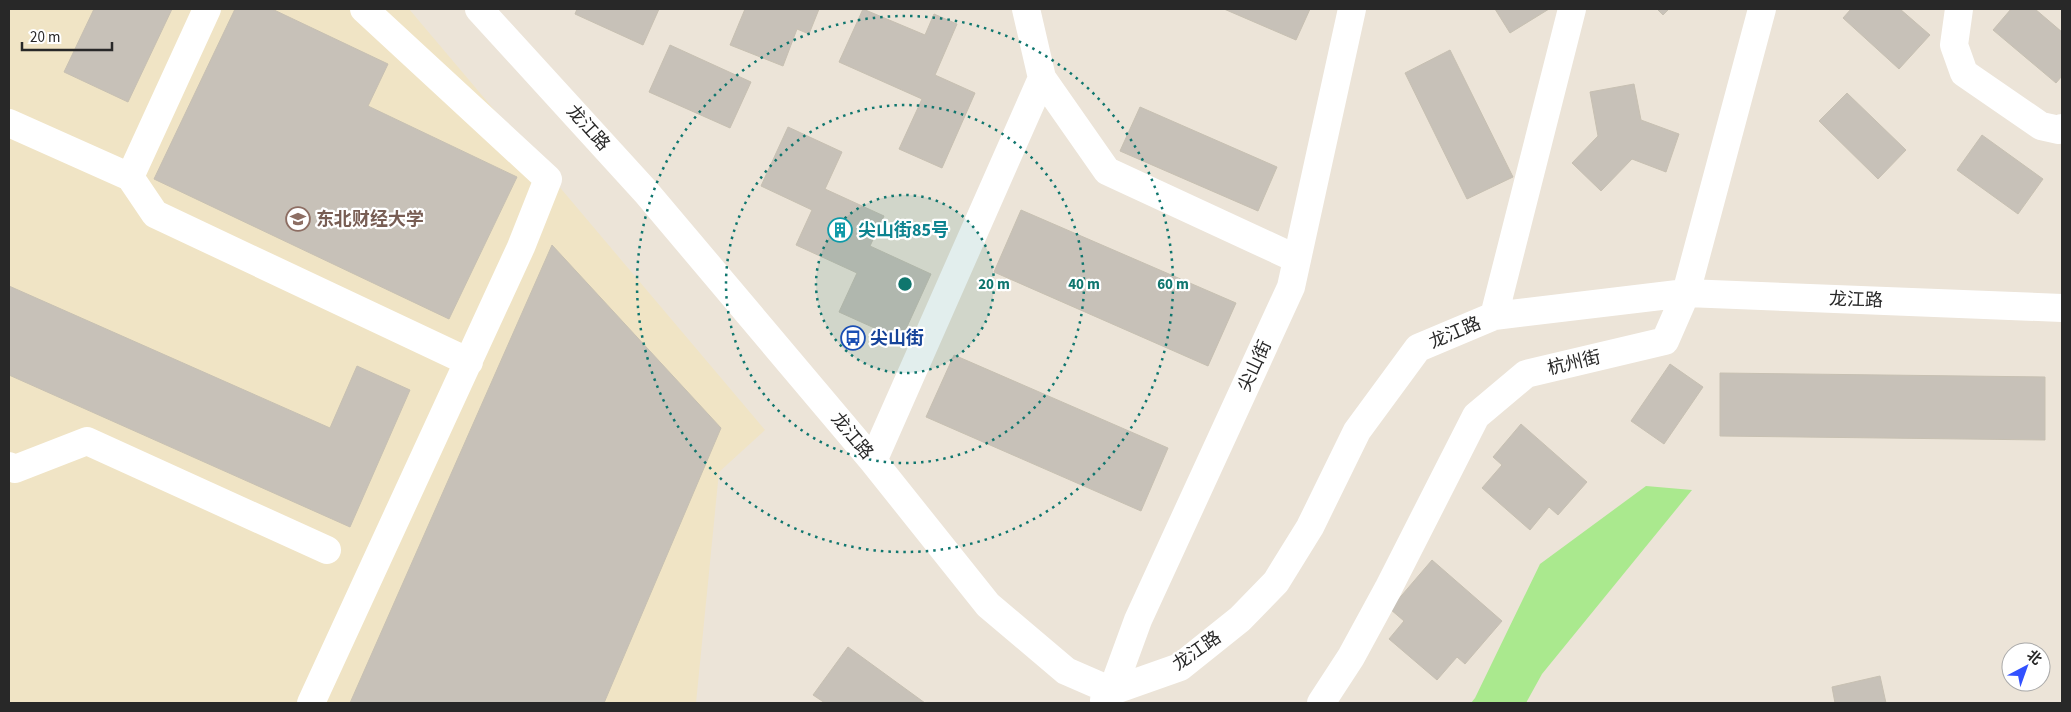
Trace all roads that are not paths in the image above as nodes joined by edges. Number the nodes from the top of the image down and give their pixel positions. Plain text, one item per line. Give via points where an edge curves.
1 (207, 9) edge
2 (364, 9) edge
3 (479, 9) edge
4 (1026, 9) edge
5 (1352, 9) edge
6 (1572, 9) edge
7 (1762, 9) edge
8 (1959, 9) edge
9 (1042, 78) junction
10 (9, 123) edge
11 (2062, 128) edge
12 (130, 177) junction
13 (1297, 259) junction
14 (1686, 293) junction
15 (2062, 308) edge
16 (1494, 316) junction
17 (468, 362) junction
18 (873, 460) junction
19 (9, 466) edge
20 (328, 550) dead end
21 (1107, 697) edge
22 (312, 703) edge
23 (1321, 703) edge

1 - 12 street
2 - 17 street via 548,179
3 - 18 street, 龙江路 via 646,192
4 - 9 street
5 - 13 street, 尖山街
6 - 16 street
7 - 14 street, 杭州街
8 - 11 street via 1954,45 1964,73 2041,126
9 - 13 street via 1107,171
9 - 18 street
10 - 12 street
12 - 17 street via 155,214
13 - 21 street, 尖山街 via 1291,287 1138,620
14 - 15 street, 龙江路
14 - 16 street, 龙江路
14 - 23 street, 杭州街 via 1665,341 1526,374 1476,416 1388,589 1351,657
16 - 21 street, 龙江路 via 1418,348 1357,431 1310,527 1276,582 1240,619 1180,667
17 - 22 street
18 - 21 street, 龙江路 via 988,606 1066,671
19 - 20 street via 15,469 88,441

